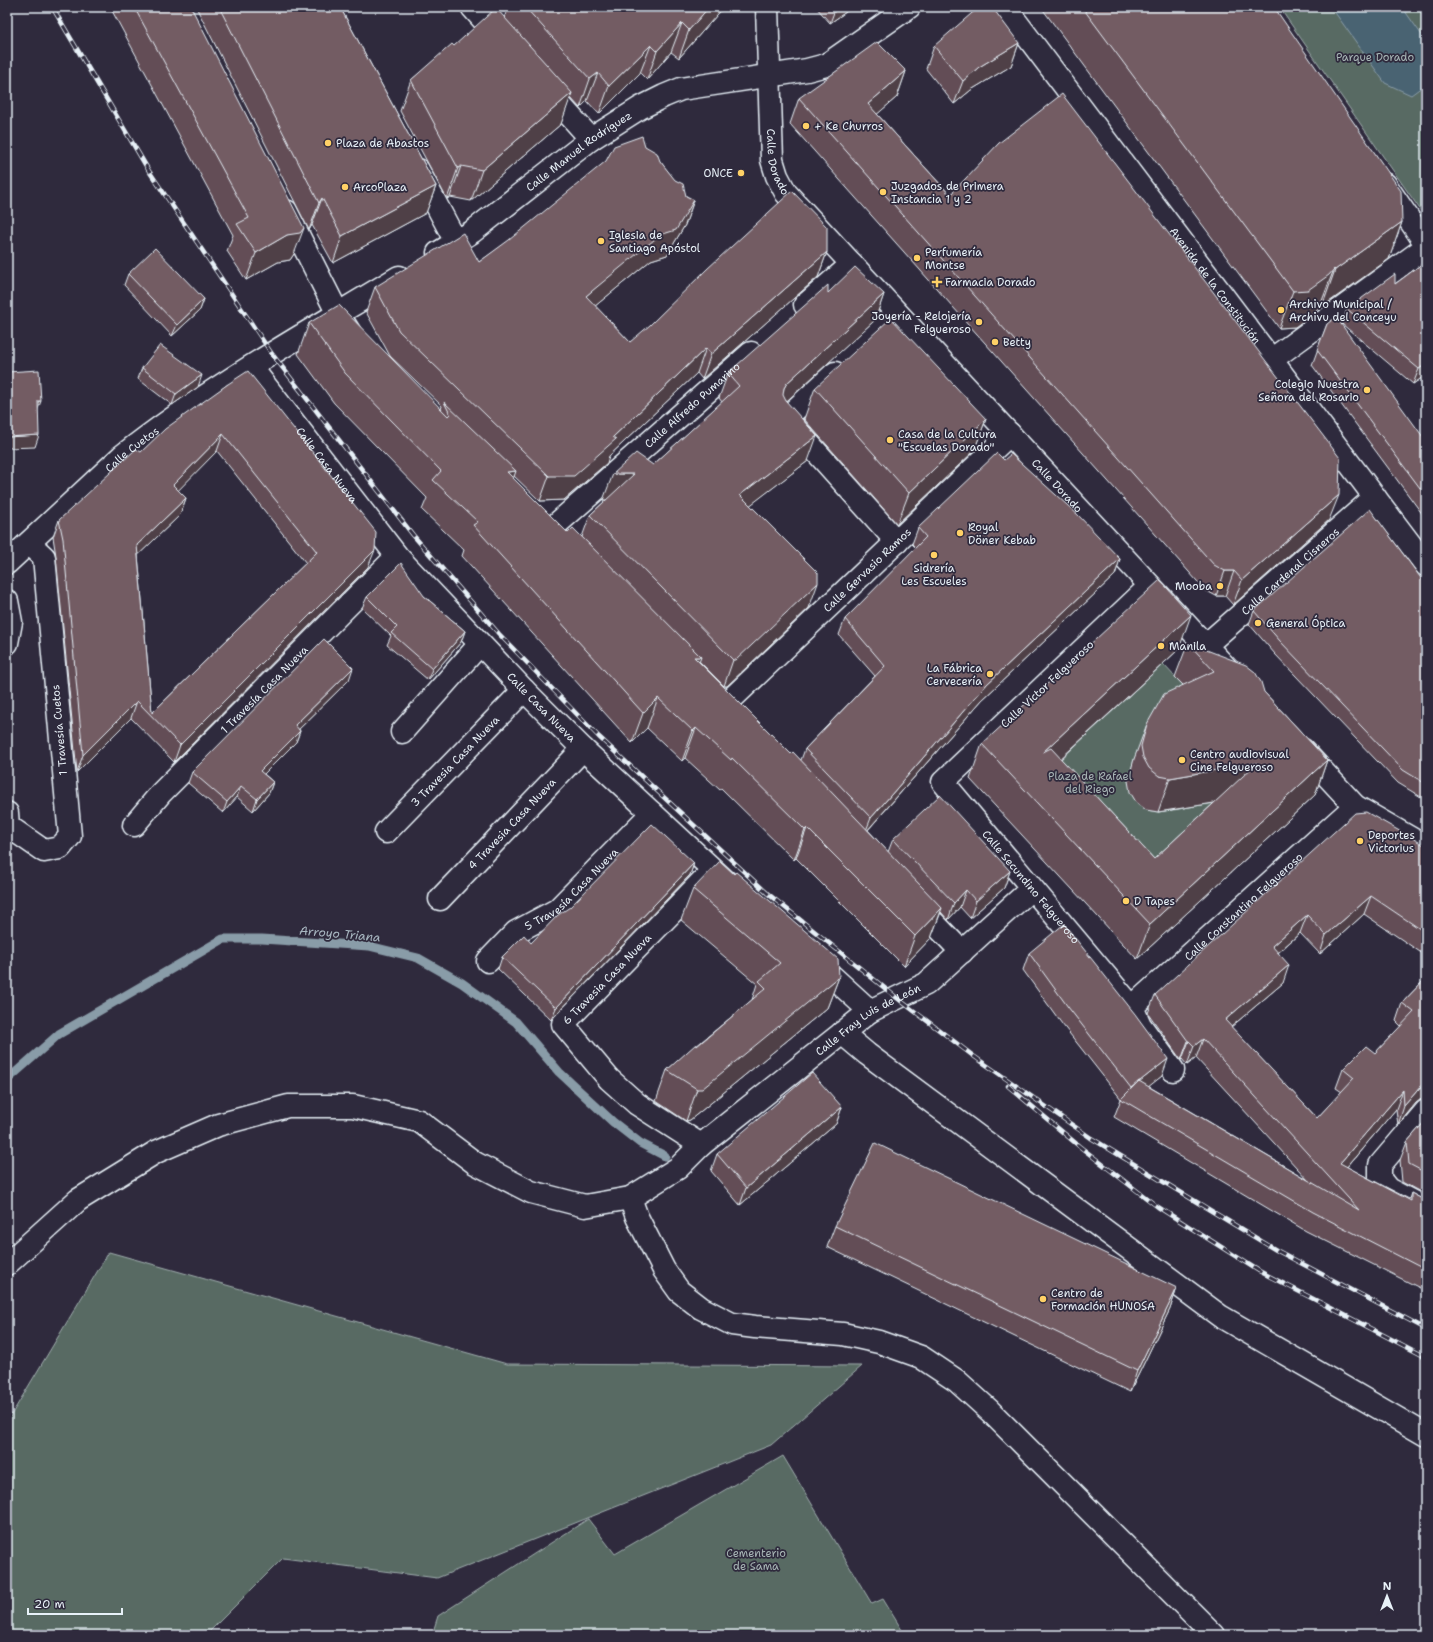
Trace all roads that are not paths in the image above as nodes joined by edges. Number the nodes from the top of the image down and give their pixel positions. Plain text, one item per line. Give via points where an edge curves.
1 (472, 7) edge
2 (767, 7) edge
3 (908, 7) edge
4 (1004, 7) edge
5 (519, 58) edge
6 (534, 76) edge
7 (769, 76) junction
8 (591, 139) junction
9 (408, 151) edge
10 (1373, 167) edge
11 (276, 192) edge
12 (1425, 240) edge
13 (456, 242) junction
14 (852, 264) junction
15 (338, 314) junction
16 (899, 314) junction
17 (793, 316) edge
18 (882, 330) edge
19 (763, 342) edge
20 (362, 345) edge
21 (272, 354) joint
22 (1271, 360) junction
23 (848, 361) edge
24 (251, 368) junction
25 (1010, 434) junction
26 (1375, 497) junction
27 (551, 529) edge
28 (897, 542) junction
29 (28, 543) junction
30 (397, 556) junction
31 (7, 563) edge
32 (1426, 565) edge
33 (1150, 586) junction
34 (7, 600) edge
35 (7, 643) edge
36 (480, 644) junction
37 (1206, 646) junction
38 (524, 690) junction
39 (1247, 690) edge
40 (741, 722) edge
41 (402, 732) dead end
42 (1288, 734) edge
43 (583, 749) junction
44 (943, 782) joint
45 (1355, 806) junction
46 (7, 813) edge
47 (652, 813) junction
48 (134, 825) dead end
49 (386, 832) dead end
50 (1426, 847) edge
51 (712, 870) junction
52 (902, 889) edge
53 (1031, 889) junction
54 (440, 899) dead end
55 (748, 902) edge
56 (800, 948) edge
57 (962, 952) junction
58 (488, 961) dead end
59 (1132, 1007) junction
60 (870, 1011) junction
61 (842, 1033) junction
62 (1173, 1070) dead end
63 (1426, 1111) edge
64 (701, 1145) junction
65 (630, 1198) junction
66 (1426, 1209) edge
67 (7, 1264) edge
68 (1426, 1435) edge
69 (1214, 1635) edge

1 - 5 street
2 - 7 street, Calle Dorado
3 - 7 street, Calle Manuel Rodríguez via 826,65
4 - 22 street, Avenida de la Constitución
6 - 8 street
7 - 8 street, Calle Manuel Rodríguez via 681,89 640,108
7 - 14 street, Calle Dorado via 772,160 777,176 786,193
8 - 13 street, Calle Manuel Rodríguez
9 - 13 street
10 - 12 street
11 - 15 street
12 - 22 street
13 - 15 street, Calle Manuel Rodríguez
14 - 16 street, Calle Dorado
14 - 17 street
15 - 20 street via 350,334
15 - 21 street, Calle Manuel Rodríguez
16 - 18 street
16 - 25 street, Calle Dorado
19 - 27 street, Calle Alfredo Pumarino
21 - 24 street, Calle Cuetos
22 - 26 street, Avenida de la Constitución
23 - 28 street via 786,418
24 - 29 street, Calle Cuetos via 215,390 122,456
24 - 30 street, Calle Casa Nueva
25 - 28 street, Calle Gervasio Ramos
25 - 33 street, Calle Dorado
26 - 32 street, Avenida de la Constitución
26 - 37 street, Calle Cardenal Cisneros
28 - 40 street, Calle Gervasio Ramos via 823,612 719,700
29 - 31 street, Calle Cuetos
29 - 46 street, 1 Travesía Cuetos via 44,557 70,836 60,848 44,851 8,826
30 - 36 street, Calle Casa Nueva
30 - 48 street, 1 Travesía Casa Nueva via 161,793
33 - 37 street, Calle Dorado
33 - 44 street, Calle Víctor Felgueroso
34 - 35 street via 11,622
36 - 38 street, Calle Casa Nueva
36 - 41 street
37 - 39 street, Calle Dorado
38 - 43 street, Calle Casa Nueva
38 - 49 street, 3 Travesia Casa Nueva
42 - 45 street
43 - 47 street, Calle Casa Nueva
43 - 54 street, 4 Travesia Casa Nueva
44 - 53 street, Calle Secundino Felgueroso
45 - 50 street
45 - 59 street, Calle Constantino Felgueroso
47 - 51 street, Calle Casa Nueva
47 - 58 street, 5 Travesía Casa Nueva via 557,910 516,932
51 - 55 street, Calle Casa Nueva
51 - 64 street, 6 Travesia Casa Nueva via 563,1024 609,1079 637,1104
52 - 57 street
53 - 57 street, Calle Fray Luis de León
53 - 59 street, Calle Secundino Felgueroso
56 - 60 street
57 - 60 street, Calle Fray Luis de León via 926,984
59 - 62 street, Calle Secundino Felgueroso via 1140,1025
60 - 61 street, Calle Fray Luis de León
61 - 64 street, Calle Fray Luis de León
61 - 68 street via 866,1054 1220,1316
63 - 66 street via 1380,1165 1380,1179 1388,1189
64 - 65 street, Calle Fray Luis de León via 678,1168
65 - 67 street via 585,1206 531,1192 475,1163 419,1121 353,1106 288,1106 218,1125 156,1152 78,1200
65 - 69 street via 664,1270 679,1291 701,1308 732,1324 843,1334 880,1342 921,1357 957,1381

